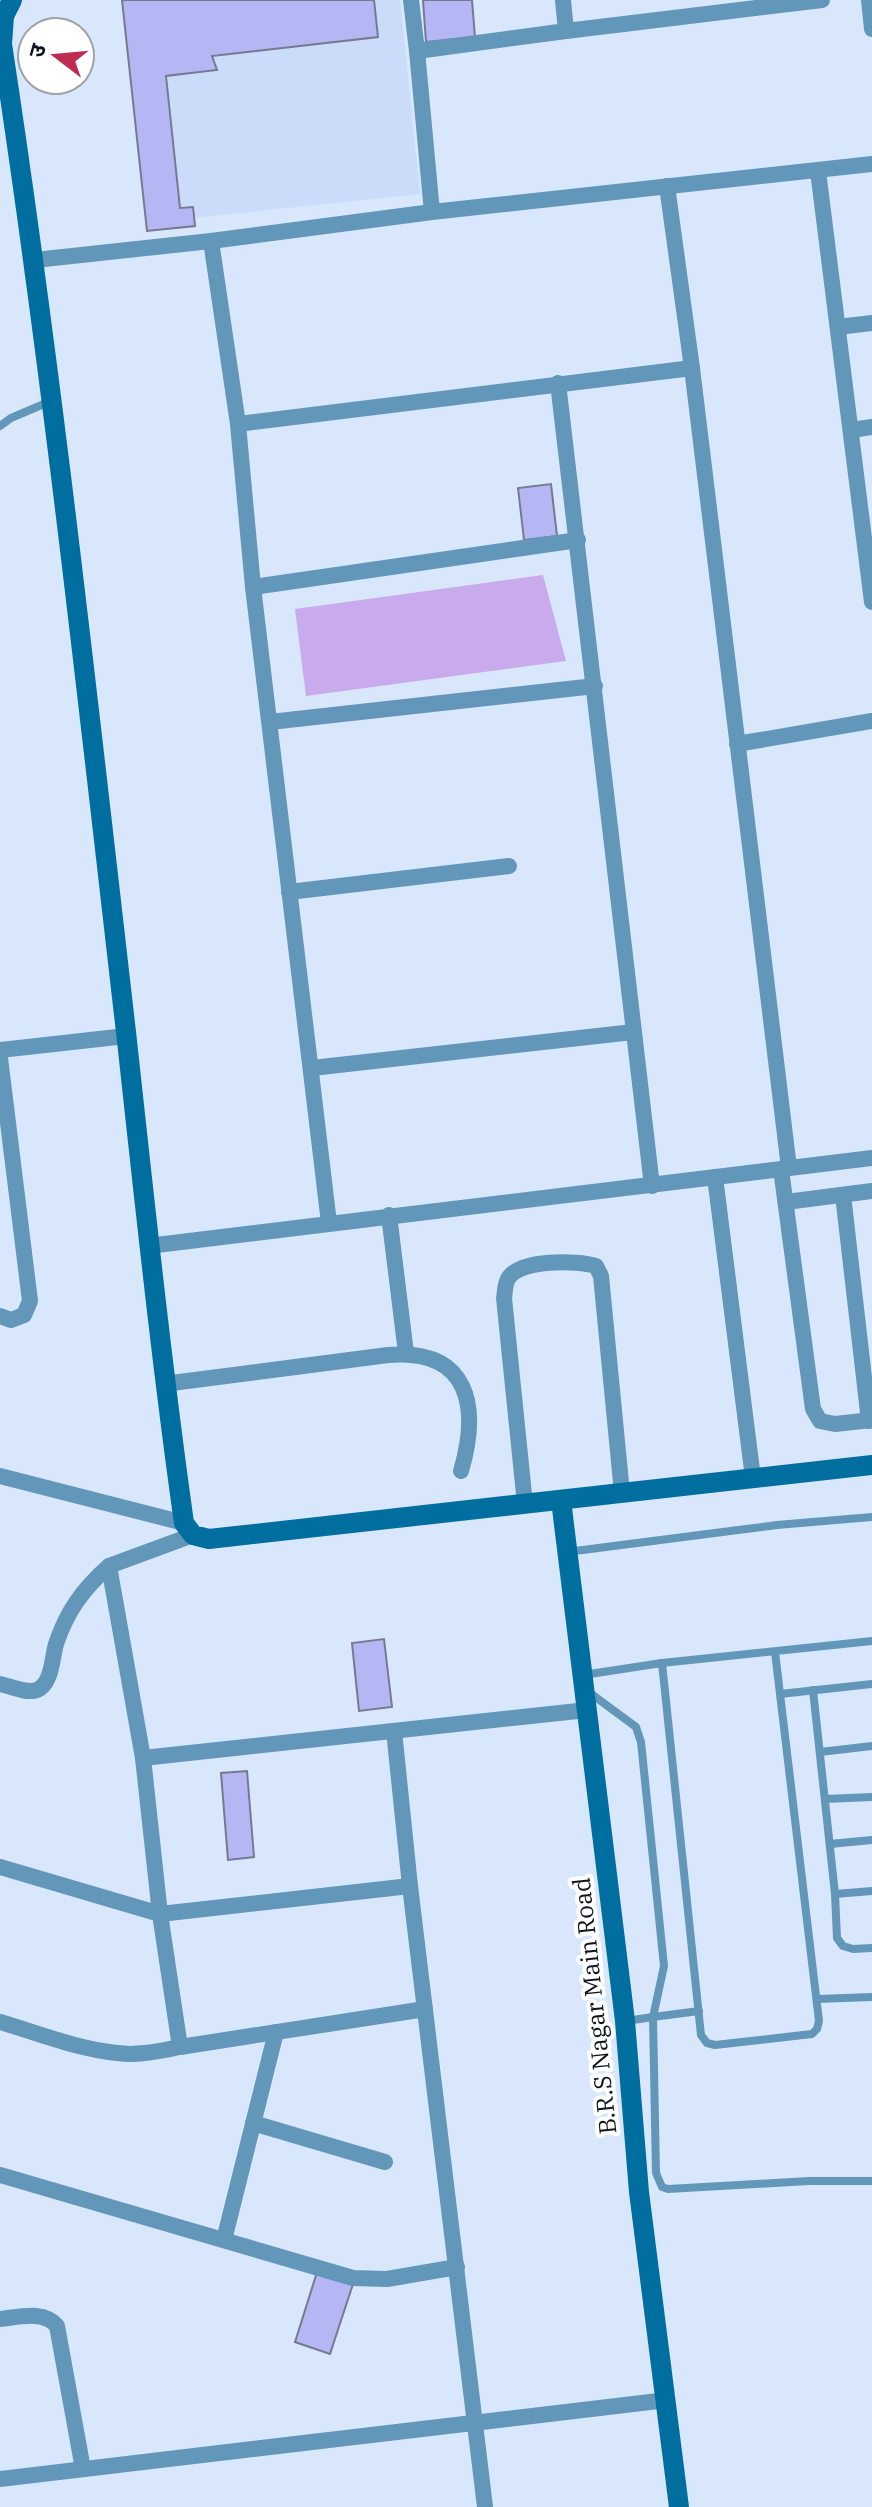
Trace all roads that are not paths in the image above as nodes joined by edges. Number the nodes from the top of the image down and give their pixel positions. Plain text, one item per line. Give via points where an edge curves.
1 (12, 0) edge
2 (411, 0) edge
3 (563, 0) edge
4 (822, 0) edge
5 (869, 0) edge
6 (720, 6) edge
7 (872, 29) edge
8 (566, 31) junction
9 (417, 51) junction
10 (872, 164) edge
11 (818, 171) junction
12 (667, 186) junction
13 (432, 212) junction
14 (211, 241) junction
15 (35, 260) junction
16 (872, 323) edge
17 (838, 327) junction
18 (692, 368) junction
19 (558, 383) junction
20 (52, 401) junction
21 (238, 424) junction
22 (0, 426) edge
23 (872, 427) edge
24 (851, 430) junction
25 (578, 540) junction
26 (871, 576) edge
27 (253, 587) junction
28 (872, 602) edge
29 (595, 686) junction
30 (872, 721) edge
31 (270, 722) junction
32 (737, 744) junction
33 (509, 866) dead end
34 (289, 892) junction
35 (633, 1032) junction
36 (126, 1036) junction
37 (0, 1050) edge
38 (0, 1058) edge
39 (312, 1068) junction
40 (872, 1158) edge
41 (785, 1169) junction
42 (715, 1177) junction
43 (652, 1186) junction
44 (872, 1191) edge
45 (843, 1195) junction
46 (786, 1202) junction
47 (389, 1215) junction
48 (329, 1223) junction
49 (148, 1246) junction
50 (0, 1316) edge
51 (406, 1353) junction
52 (164, 1384) junction
53 (871, 1420) edge
54 (872, 1465) edge
55 (461, 1471) dead end
56 (0, 1476) edge
57 (753, 1478) junction
58 (622, 1493) junction
59 (561, 1500) junction
60 (525, 1504) junction
61 (872, 1517) edge
62 (188, 1529) junction
63 (565, 1552) junction
64 (109, 1566) junction
65 (872, 1641) edge
66 (775, 1652) junction
67 (662, 1663) junction
68 (583, 1682) junction
69 (0, 1684) edge
70 (872, 1684) edge
71 (813, 1690) junction
72 (780, 1694) junction
73 (587, 1710) junction
74 (394, 1731) junction
75 (872, 1746) edge
76 (820, 1752) junction
77 (143, 1758) junction
78 (872, 1797) edge
79 (825, 1799) junction
80 (872, 1840) edge
81 (830, 1844) junction
82 (0, 1867) edge
83 (410, 1886) junction
84 (872, 1891) edge
85 (835, 1894) junction
86 (160, 1914) junction
87 (872, 1948) edge
88 (872, 1997) edge
89 (817, 1999) junction
90 (425, 2009) junction
91 (699, 2011) junction
92 (653, 2017) junction
93 (625, 2021) junction
94 (0, 2022) edge
95 (276, 2032) junction
96 (180, 2047) junction
97 (253, 2123) junction
98 (385, 2162) dead end
99 (0, 2175) edge
100 (872, 2181) edge
101 (224, 2240) junction
102 (457, 2267) junction
103 (0, 2319) edge
104 (667, 2400) junction
105 (475, 2423) junction
106 (83, 2469) junction
107 (0, 2479) edge
108 (485, 2507) edge
109 (679, 2507) edge

1 - 15 street via 4,16 2,44
2 - 9 street
3 - 8 street
4 - 6 street
5 - 7 street
6 - 8 street
8 - 9 street
9 - 13 street
10 - 11 street
11 - 12 street
11 - 17 street
12 - 13 street
12 - 18 street
13 - 14 street
14 - 15 street
14 - 21 street
15 - 20 street
16 - 17 street
17 - 24 street
18 - 19 street
18 - 32 street
19 - 21 street
19 - 25 street
20 - 22 lane
20 - 36 street
21 - 27 street
23 - 24 street
24 - 26 street
25 - 27 street
25 - 29 street
26 - 28 street
27 - 31 street
29 - 31 street
29 - 35 street
30 - 32 street
31 - 34 street
32 - 41 street
33 - 34 street
34 - 39 street
35 - 39 street
35 - 43 street
36 - 37 street
36 - 49 street
38 - 50 street via 30,1301 24,1315 11,1320
39 - 48 street
40 - 41 street
41 - 42 street
41 - 46 street
42 - 43 street
42 - 57 street
43 - 47 street
44 - 45 street
45 - 46 street
45 - 53 street
46 - 53 street via 813,1409 820,1421 835,1424
47 - 48 street
47 - 51 street
48 - 49 street
49 - 52 street
51 - 52 street
51 - 55 street via 450,1368 462,1388 471,1417
52 - 62 street
54 - 57 street
56 - 62 street
57 - 58 street
58 - 59 street
58 - 60 street via 601,1276 596,1266 584,1262 535,1265 518,1269 508,1279 504,1298
59 - 60 street
59 - 63 street, B.R.S Nagar Main Road
60 - 62 street via 209,1539
61 - 63 lane
62 - 64 street
63 - 68 street, B.R.S Nagar Main Road
64 - 69 street via 85,1587 69,1614 39,1690
64 - 77 street
65 - 66 lane
66 - 67 lane
66 - 72 lane
67 - 68 lane
67 - 91 lane
68 - 73 street, B.R.S Nagar Main Road
68 - 92 lane via 636,1727 641,1742 664,1966
70 - 71 lane
71 - 72 lane
71 - 76 lane
72 - 89 lane
73 - 74 street
73 - 93 street, B.R.S Nagar Main Road
74 - 77 street
74 - 83 street
75 - 76 lane
76 - 79 lane
77 - 86 street
78 - 79 lane
79 - 81 lane
80 - 81 lane
81 - 85 lane
82 - 86 street
83 - 86 street
83 - 90 street
84 - 85 lane
85 - 87 lane via 837,1938 853,1949
86 - 96 street
88 - 89 lane
89 - 91 lane via 819,2021 812,2034 729,2043 707,2043
90 - 95 street
90 - 102 street
91 - 92 lane
92 - 93 lane
92 - 100 lane via 656,2173 662,2187
93 - 104 street, B.R.S Nagar Main Road via 639,2192
94 - 96 street via 118,2054
95 - 96 street
95 - 97 street
97 - 98 street
97 - 101 street
99 - 101 street
101 - 102 street via 353,2278 387,2279
102 - 105 street
103 - 106 street via 39,2316 57,2326
104 - 105 street
104 - 109 street, B.R.S Nagar Main Road
105 - 106 street
105 - 108 street
106 - 107 street

